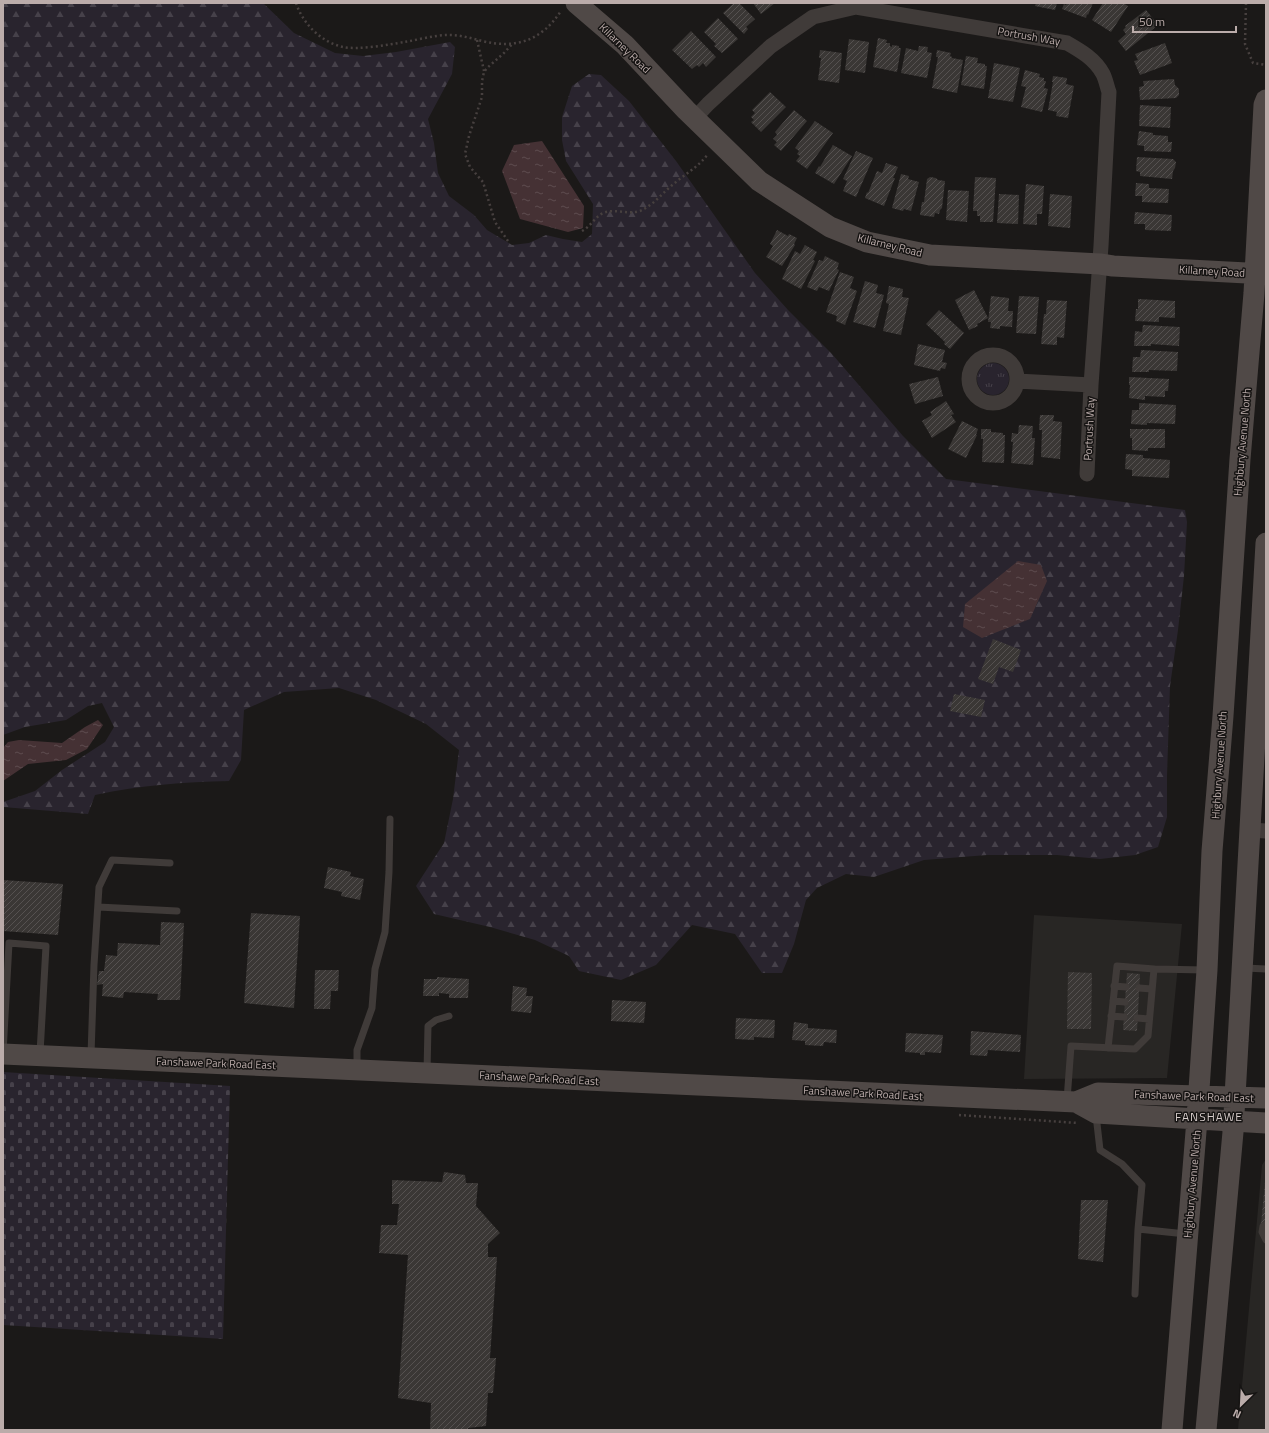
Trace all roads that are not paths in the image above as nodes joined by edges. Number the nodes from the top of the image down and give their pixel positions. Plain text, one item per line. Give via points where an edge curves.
1 (568, 7) edge
2 (1266, 100) edge
3 (695, 118) junction
4 (1100, 264) junction
5 (1260, 273) edge
6 (1017, 381) dead end
7 (1091, 385) junction
8 (1087, 474) dead end
9 (1266, 543) edge
10 (390, 819) dead end
11 (1258, 830) edge
12 (170, 863) dead end
13 (98, 907) junction
14 (177, 911) dead end
15 (1242, 968) junction
16 (1266, 969) edge
17 (1154, 970) junction
18 (1207, 970) junction
19 (1114, 986) junction
20 (1126, 987) dead end
21 (1139, 988) dead end
22 (1152, 989) junction
23 (1113, 1001) junction
24 (1125, 1002) dead end
25 (449, 1016) dead end
26 (1112, 1016) junction
27 (1124, 1017) dead end
28 (1137, 1018) dead end
29 (1150, 1019) junction
30 (1108, 1048) junction
31 (3, 1054) edge
32 (40, 1055) junction
33 (91, 1058) junction
34 (357, 1069) junction
35 (427, 1072) junction
36 (1198, 1096) junction
37 (1235, 1097) junction
38 (1266, 1098) edge
39 (1071, 1102) junction
40 (1096, 1113) junction
41 (1197, 1119) junction
42 (1233, 1121) junction
43 (1266, 1123) edge
44 (1266, 1226) edge
45 (1138, 1229) junction
46 (1188, 1234) junction
47 (1266, 1240) edge
48 (1136, 1294) dead end
49 (1172, 1430) edge
50 (1206, 1430) edge

1 - 3 main road, Killarney Road via 625,45
2 - 5 main road, Highbury Avenue North
3 - 4 main road, Killarney Road via 759,181 830,227 868,242 930,255
3 - 4 street, Portrush Way via 771,46 813,17 856,7 1067,43 1094,62 1103,74 1109,92
4 - 5 main road, Killarney Road
4 - 7 street, Portrush Way
5 - 18 main road, Highbury Avenue North via 1254,293 1240,459 1212,851
6 - 7 street, Portrush Way
7 - 8 street, Portrush Way
9 - 11 main road
10 - 34 lane via 390,872 385,932 374,969 372,1008 357,1050
11 - 15 main road
12 - 13 lane via 112,860 99,887
13 - 14 lane
13 - 33 lane
15 - 16 lane
15 - 37 main road
17 - 18 lane
17 - 19 lane via 1116,966
17 - 22 lane
18 - 36 main road, Highbury Avenue North
19 - 20 lane
19 - 23 lane
21 - 22 lane
22 - 29 lane
23 - 24 lane
23 - 26 lane
25 - 35 lane via 428,1026
26 - 27 lane
26 - 30 lane
28 - 29 lane
29 - 30 lane via 1148,1036 1136,1049
30 - 39 lane via 1071,1046
31 - 32 main road, Fanshawe Park Road East
31 - 32 lane via 9,943 46,946
32 - 33 main road, Fanshawe Park Road East
33 - 34 main road, Fanshawe Park Road East
34 - 35 main road, Fanshawe Park Road East
35 - 39 main road, Fanshawe Park Road East
36 - 37 main road, Fanshawe Park Road East
36 - 39 main road, Fanshawe Park Road East via 1098,1093
36 - 41 main road, Highbury Avenue North
37 - 38 main road, Fanshawe Park Road East
37 - 42 main road
39 - 40 main road, Fanshawe Park Road East
40 - 41 main road, Fanshawe Park Road East
40 - 45 lane via 1100,1150 1122,1164 1142,1186
41 - 42 main road, Fanshawe Park Road East
41 - 46 main road, Highbury Avenue North
42 - 43 main road, Fanshawe Park Road East
42 - 50 main road
44 - 47 lane via 1263,1226 1262,1232
45 - 46 lane
45 - 48 lane
46 - 49 main road, Highbury Avenue North

